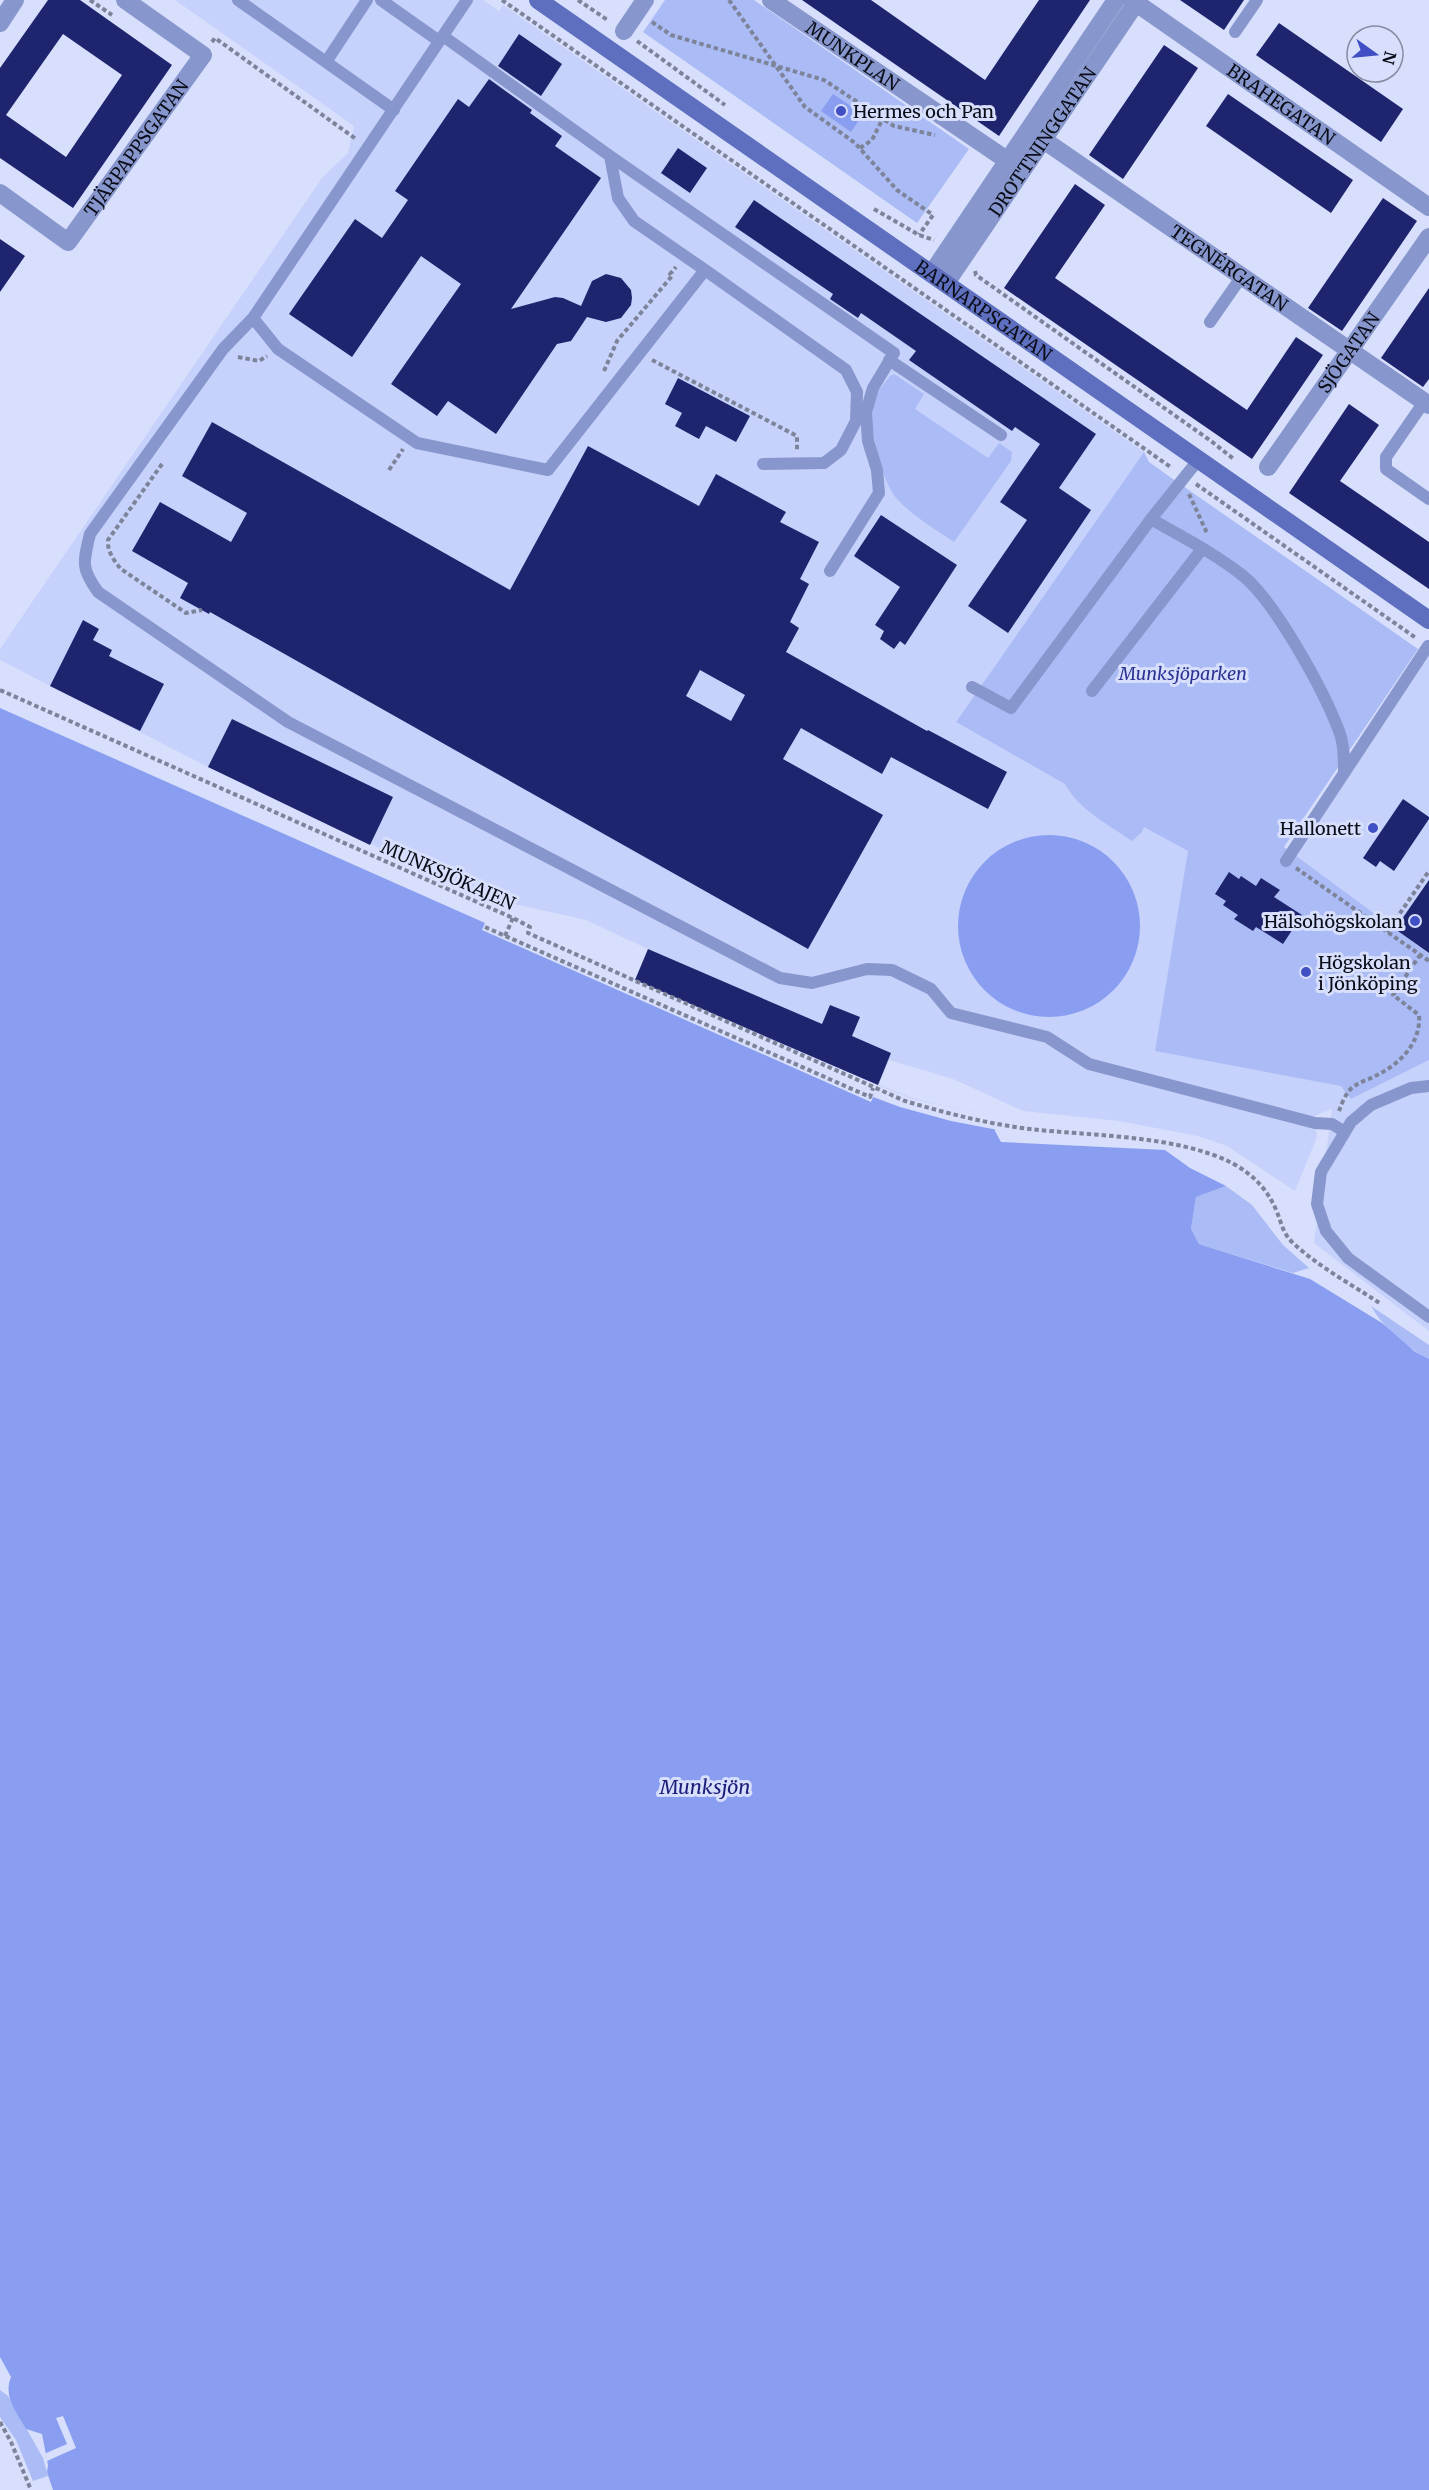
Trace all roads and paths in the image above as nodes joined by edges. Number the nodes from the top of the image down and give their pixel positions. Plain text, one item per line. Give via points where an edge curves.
1 (15, 0) edge
2 (125, 0) edge
3 (238, 0) edge
4 (367, 0) edge
5 (381, 0) edge
6 (467, 0) edge
7 (502, 0) edge
8 (538, 0) edge
9 (578, 0) edge
10 (729, 0) edge
11 (771, 0) edge
12 (1116, 0) edge
13 (1257, 0) edge
14 (1136, 1) edge
15 (641, 6) edge
16 (0, 23) edge
17 (624, 31) junction
18 (1234, 32) dead end
19 (441, 38) junction
20 (203, 55) junction
21 (326, 62) junction
22 (777, 67) junction
23 (727, 106) dead end
24 (394, 110) junction
25 (882, 120) junction
26 (951, 122) junction
27 (1037, 135) junction
28 (368, 148) junction
29 (860, 148) junction
30 (610, 156) junction
31 (1016, 166) junction
32 (0, 193) edge
33 (869, 206) dead end
34 (1429, 207) edge
35 (919, 235) junction
36 (1429, 237) edge
37 (955, 253) junction
38 (685, 257) junction
39 (705, 270) junction
40 (1242, 276) junction
41 (939, 278) junction
42 (253, 318) junction
43 (1210, 322) dead end
44 (617, 341) junction
45 (278, 349) junction
46 (1350, 350) junction
47 (640, 353) junction
48 (889, 360) junction
49 (232, 366) dead end
50 (600, 382) dead end
51 (1427, 403) edge
52 (1001, 435) dead end
53 (1199, 459) junction
54 (163, 463) dead end
55 (763, 464) dead end
56 (798, 465) junction
57 (1244, 467) dead end
58 (1268, 467) dead end
59 (1184, 476) junction
60 (1429, 499) edge
61 (1151, 519) junction
62 (1202, 549) junction
63 (1215, 556) junction
64 (830, 571) dead end
65 (202, 610) dead end
66 (1429, 620) edge
67 (1428, 646) edge
68 (972, 687) dead end
69 (0, 690) edge
70 (1092, 691) dead end
71 (1344, 772) junction
72 (1286, 861) joint
73 (1429, 871) edge
74 (513, 918) junction
75 (485, 927) dead end
76 (1387, 932) junction
77 (504, 936) junction
78 (1420, 955) junction
79 (1429, 961) edge
80 (1429, 1086) edge
81 (875, 1088) junction
82 (1341, 1129) junction
83 (1391, 1310) dead end
84 (1429, 1317) edge
85 (0, 2422) edge
86 (31, 2490) edge

1 - 16 street
2 - 20 street
3 - 21 lane
4 - 21 lane
5 - 19 lane
6 - 19 lane
7 - 59 path
8 - 41 main road, BARNARPSGATAN
9 - 17 path
10 - 22 path
11 - 26 street, MUNKPLAN
12 - 27 street, DROTTNINGGATAN
13 - 18 lane
14 - 27 street, DROTTNINGGATAN
14 - 34 street, BRAHEGATAN
15 - 17 street
15 - 22 path via 671,35
17 - 23 path
19 - 24 lane
19 - 30 lane
20 - 28 path via 215,38
20 - 32 street, TJÄRPAPPSGATAN via 68,242
21 - 24 lane
22 - 25 path via 824,80
22 - 29 path via 805,107
24 - 28 lane
25 - 26 path via 942,136
25 - 29 path via 872,140
26 - 31 street, MUNKPLAN
27 - 31 street, DROTTNINGGATAN
27 - 40 street, TEGNÉRGATAN
28 - 42 lane
29 - 35 path via 897,190 933,215
30 - 38 lane via 618,198 634,221
30 - 48 lane via 894,353
31 - 37 street, DROTTNINGGATAN
33 - 35 path
35 - 37 path
36 - 46 street, SJÖGATAN
37 - 41 street, DROTTNINGGATAN
37 - 57 path via 974,268 976,275
38 - 39 lane
38 - 44 path
39 - 47 lane
39 - 56 lane via 846,370 857,392 856,421 841,450 824,462
40 - 43 lane
40 - 46 street, TEGNÉRGATAN
41 - 53 main road, BARNARPSGATAN
42 - 45 lane
42 - 82 lane via 224,349 90,534 85,574 98,592 120,609 288,722 780,978 812,983 867,969 892,970 931,989 951,1013 1047,1037 1089,1064
44 - 47 path
44 - 50 path
45 - 47 lane via 417,443 548,470
45 - 49 path via 259,361 238,356
46 - 51 street, TEGNÉRGATAN
46 - 58 street, SJÖGATAN
47 - 56 path via 797,436
48 - 52 lane
48 - 64 lane via 873,388 866,411 879,493
51 - 60 lane via 1384,464
53 - 59 lane
53 - 66 main road, BARNARPSGATAN
54 - 65 path via 108,545 121,569 186,613
55 - 56 lane
59 - 61 lane
59 - 63 path
59 - 67 path
61 - 62 lane
61 - 68 lane via 1011,708
62 - 63 lane
62 - 70 lane
63 - 71 lane via 1244,577 1305,663 1340,733
67 - 71 lane
69 - 74 path, MUNKSJÖKAJEN
71 - 72 lane
72 - 76 path
73 - 76 path
74 - 77 path
74 - 81 path, MUNKSJÖKAJEN via 531,927 528,933
75 - 77 path
76 - 78 path
77 - 81 path via 870,1097
78 - 79 path
78 - 82 path via 1393,995 1419,1015 1416,1037 1394,1064 1352,1087 1338,1113
80 - 82 lane via 1411,1088 1371,1105
81 - 83 path via 959,1116 1028,1129 1148,1141 1210,1154 1232,1163 1255,1178 1268,1193 1290,1239 1314,1260
82 - 84 lane via 1321,1172 1317,1204 1326,1231 1348,1258
85 - 86 path

